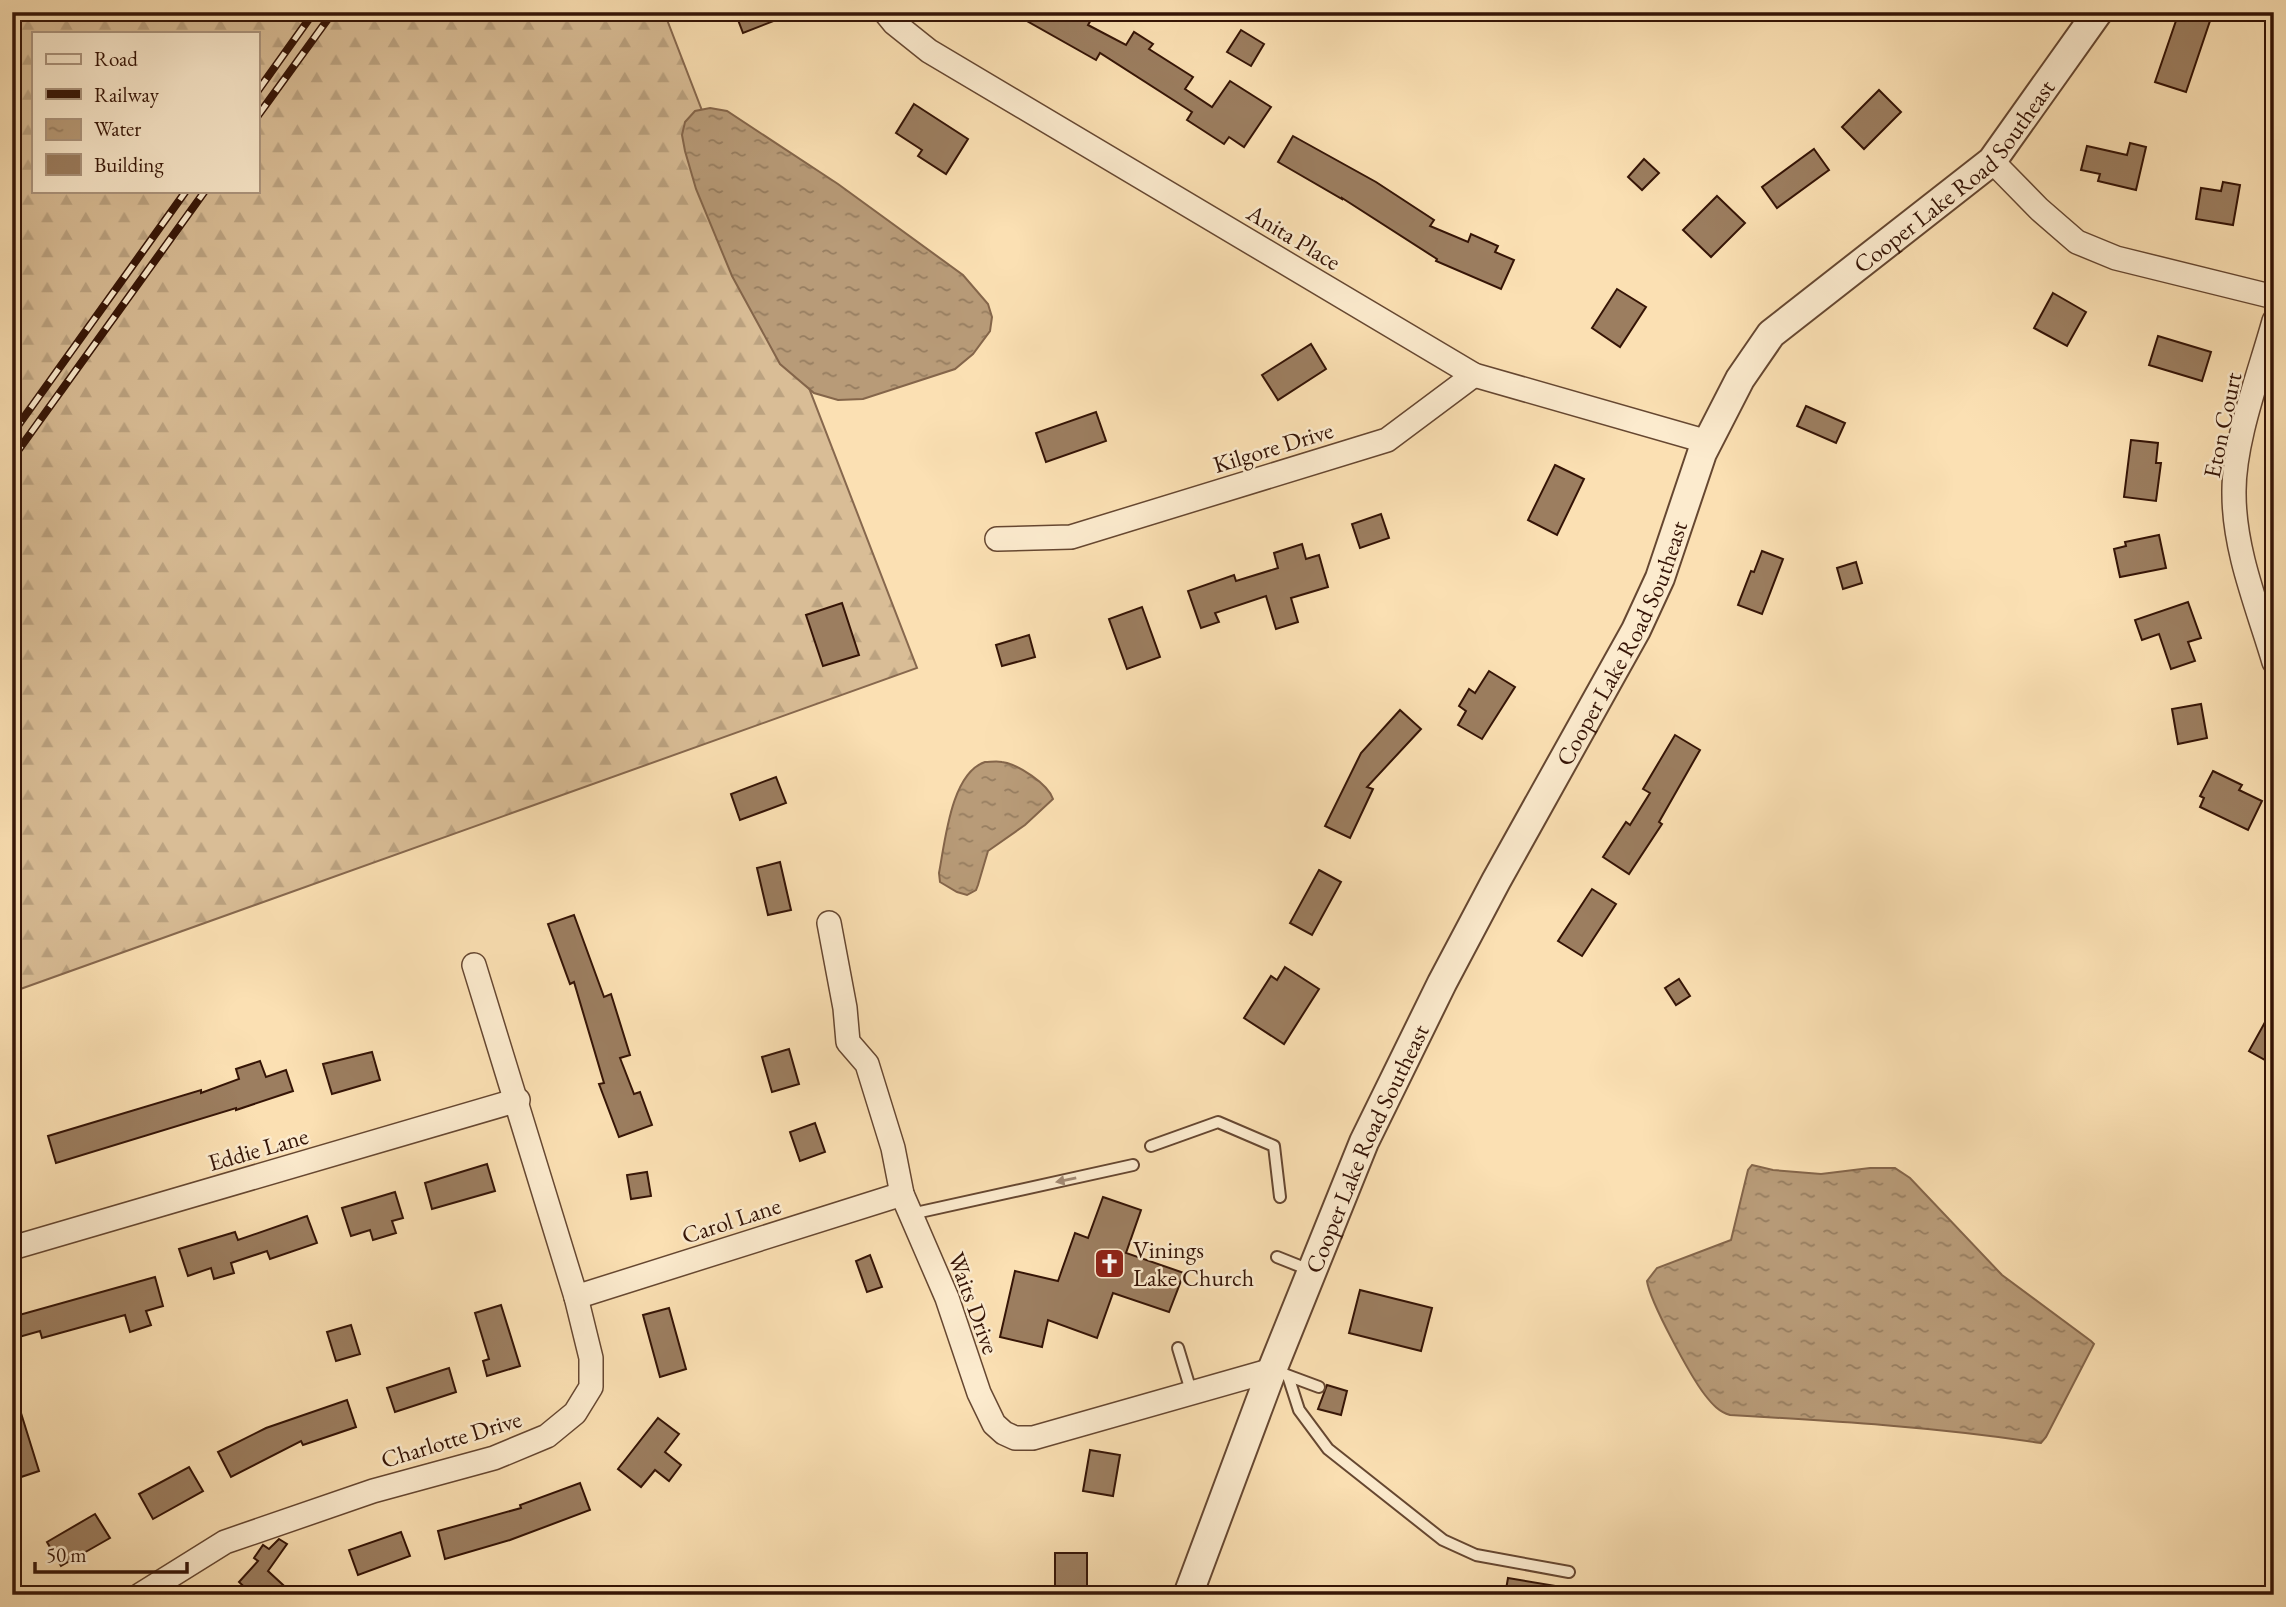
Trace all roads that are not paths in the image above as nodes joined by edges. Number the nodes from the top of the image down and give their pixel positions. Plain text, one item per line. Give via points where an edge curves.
1 (885, 12) edge
2 (2098, 12) edge
3 (1992, 161) junction
4 (2274, 298) edge
5 (2274, 321) edge
6 (1474, 375) junction
7 (1708, 442) junction
8 (997, 539) dead end
9 (2274, 662) edge
10 (829, 923) dead end
11 (474, 965) dead end
12 (518, 1100) junction
13 (1150, 1146) dead end
14 (1133, 1165) dead end
15 (1280, 1197) dead end
16 (906, 1204) junction
17 (12, 1248) edge
18 (1277, 1256) dead end
19 (1311, 1270) junction
20 (576, 1297) junction
21 (1178, 1348) dead end
22 (1280, 1373) junction
23 (1319, 1387) dead end
24 (1191, 1391) junction
25 (1569, 1572) dead end
26 (154, 1592) edge
27 (1188, 1595) edge

1 - 6 street, Anita Place via 929,51
2 - 3 street, Cooper Lake Road Southeast
3 - 4 street via 2077,242 2116,258
3 - 7 street, Cooper Lake Road Southeast via 1771,334 1740,379
5 - 9 street, Eton Court via 2238,451 2234,494 2239,547
6 - 7 street, Anita Place
6 - 8 street, Kilgore Drive via 1387,440 1071,537
7 - 19 street, Cooper Lake Road Southeast via 1660,578 1636,629 1442,983 1364,1142
10 - 16 street, Waits Drive via 848,1042 867,1064
11 - 12 street, Charlotte Drive
12 - 17 street, Eddie Lane
12 - 20 street, Charlotte Drive
13 - 15 lane via 1219,1122 1274,1146
14 -> 16 lane
16 - 20 street, Carol Lane
16 - 24 street, Waits Drive via 947,1298 986,1410 1004,1433 1015,1438 1050,1435
18 - 19 lane
19 - 22 street, Cooper Lake Road Southeast
20 - 26 street, Charlotte Drive via 592,1358 591,1387 575,1413 547,1436 494,1458 373,1491 225,1542
21 - 24 lane
22 - 23 lane
22 - 24 street, Waits Drive
22 - 25 lane via 1299,1410 1328,1449 1443,1540 1476,1555
22 - 27 street, Cooper Lake Road Southeast

